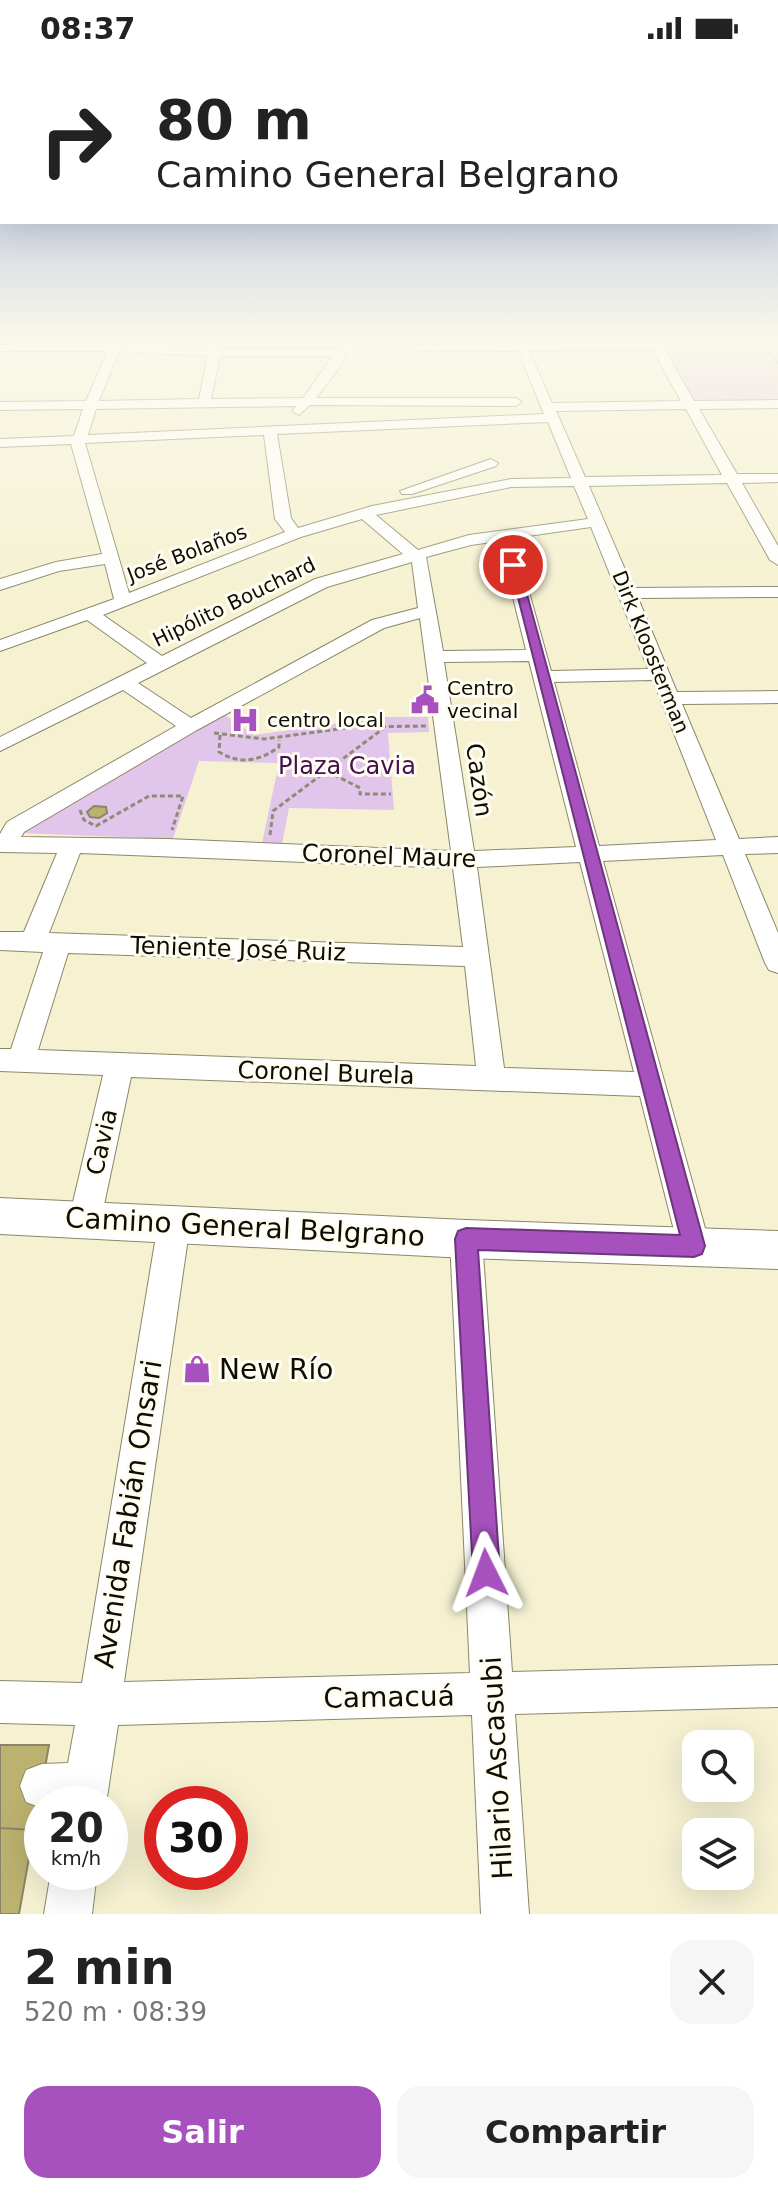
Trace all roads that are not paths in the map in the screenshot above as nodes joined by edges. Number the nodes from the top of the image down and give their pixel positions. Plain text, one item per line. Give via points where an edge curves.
1 (82, 429) edge
2 (315, 429) edge
3 (556, 429) edge
4 (702, 429) edge
5 (288, 431) joint
6 (270, 432) junction
7 (78, 441) junction
8 (0, 443) edge
9 (491, 463) dead end
10 (730, 478) junction
11 (778, 478) edge
12 (578, 480) junction
13 (391, 507) junction
14 (365, 513) junction
15 (597, 522) junction
16 (295, 534) junction
17 (505, 535) junction
18 (417, 555) junction
19 (110, 558) junction
20 (778, 560) edge
21 (0, 585) edge
22 (778, 592) edge
23 (627, 593) junction
24 (123, 602) junction
25 (426, 611) junction
26 (90, 614) junction
27 (0, 646) edge
28 (435, 657) junction
29 (159, 663) junction
30 (542, 666) junction
31 (660, 674) junction
32 (122, 681) junction
33 (778, 697) edge
34 (670, 698) junction
35 (190, 726) junction
36 (0, 745) edge
37 (3, 844) edge
38 (778, 845) edge
39 (71, 846) junction
40 (731, 847) junction
41 (592, 856) junction
42 (464, 860) junction
43 (0, 941) edge
44 (46, 942) junction
45 (476, 957) junction
46 (778, 963) edge
47 (10, 1061) edge
48 (119, 1066) junction
49 (492, 1079) junction
50 (652, 1085) junction
51 (0, 1216) edge
52 (85, 1219) junction
53 (174, 1224) junction
54 (466, 1239) junction
55 (694, 1246) junction
56 (778, 1250) edge
57 (778, 1686) edge
58 (494, 1695) junction
59 (0, 1702) edge
60 (99, 1704) junction
61 (86, 1786) edge
62 (71, 1890) edge
63 (68, 1914) edge
64 (505, 1914) edge

1 - 7 street
2 - 5 street
3 - 12 street, Dirk Kloosterman
4 - 10 street
5 - 6 street
6 - 7 street
6 - 16 street via 283,519
7 - 8 street
7 - 19 street
9 - 13 street, José Bolaños via 409,490
10 - 11 street, José Bolaños
10 - 12 street, José Bolaños
10 - 20 street
12 - 13 street, José Bolaños via 501,484
12 - 15 street, Dirk Kloosterman
13 - 14 street, José Bolaños
14 - 16 street, José Bolaños
14 - 18 street
15 - 17 street, Hipólito Bouchard
15 - 23 street, Dirk Kloosterman
16 - 24 street, José Bolaños
17 - 18 street, Hipólito Bouchard
17 - 30 street
18 - 25 street, Cazón
18 - 29 street, Hipólito Bouchard via 309,587
19 - 21 street via 56,567
19 - 24 street
22 - 23 street
23 - 31 street, Dirk Kloosterman
24 - 26 street, José Bolaños
25 - 28 street, Cazón
25 - 35 street via 378,624
26 - 27 street, José Bolaños
26 - 29 street
28 - 30 street
28 - 42 street, Cazón
29 - 32 street, Hipólito Bouchard
30 - 31 street
30 - 41 street
31 - 34 street, Dirk Kloosterman
32 - 35 street
32 - 36 street, Hipólito Bouchard
33 - 34 street
34 - 40 street, Dirk Kloosterman
35 - 37 street via 15,827
37 - 39 street, Coronel Maure
38 - 40 street, Coronel Maure
39 - 42 street, Coronel Maure
39 - 44 street
40 - 41 street, Coronel Maure
40 - 46 street, Dirk Kloosterman
41 - 42 street, Coronel Maure
41 - 50 street
42 - 45 street, Cazón
43 - 44 street, Teniente José Ruiz
44 - 45 street, Teniente José Ruiz
44 - 47 street
45 - 49 street, Cazón
47 - 48 street, Coronel Burela
48 - 49 street, Coronel Burela
48 - 52 street, Cavia
49 - 50 street, Coronel Burela
50 - 55 street
51 - 52 main road, Camino General Belgrano
52 - 53 main road, Camino General Belgrano
53 - 54 main road, Camino General Belgrano
53 - 60 street, Avenida Fabián Onsari
54 - 55 main road, Camino General Belgrano
54 - 58 street, Hilario Ascasubi
55 - 56 main road, Camino General Belgrano
57 - 58 street, Camacuá
58 - 60 street, Camacuá
58 - 64 street, Hilario Ascasubi
59 - 60 street, Camacuá
60 - 61 street, Avenida Fabián Onsari
62 - 63 street

